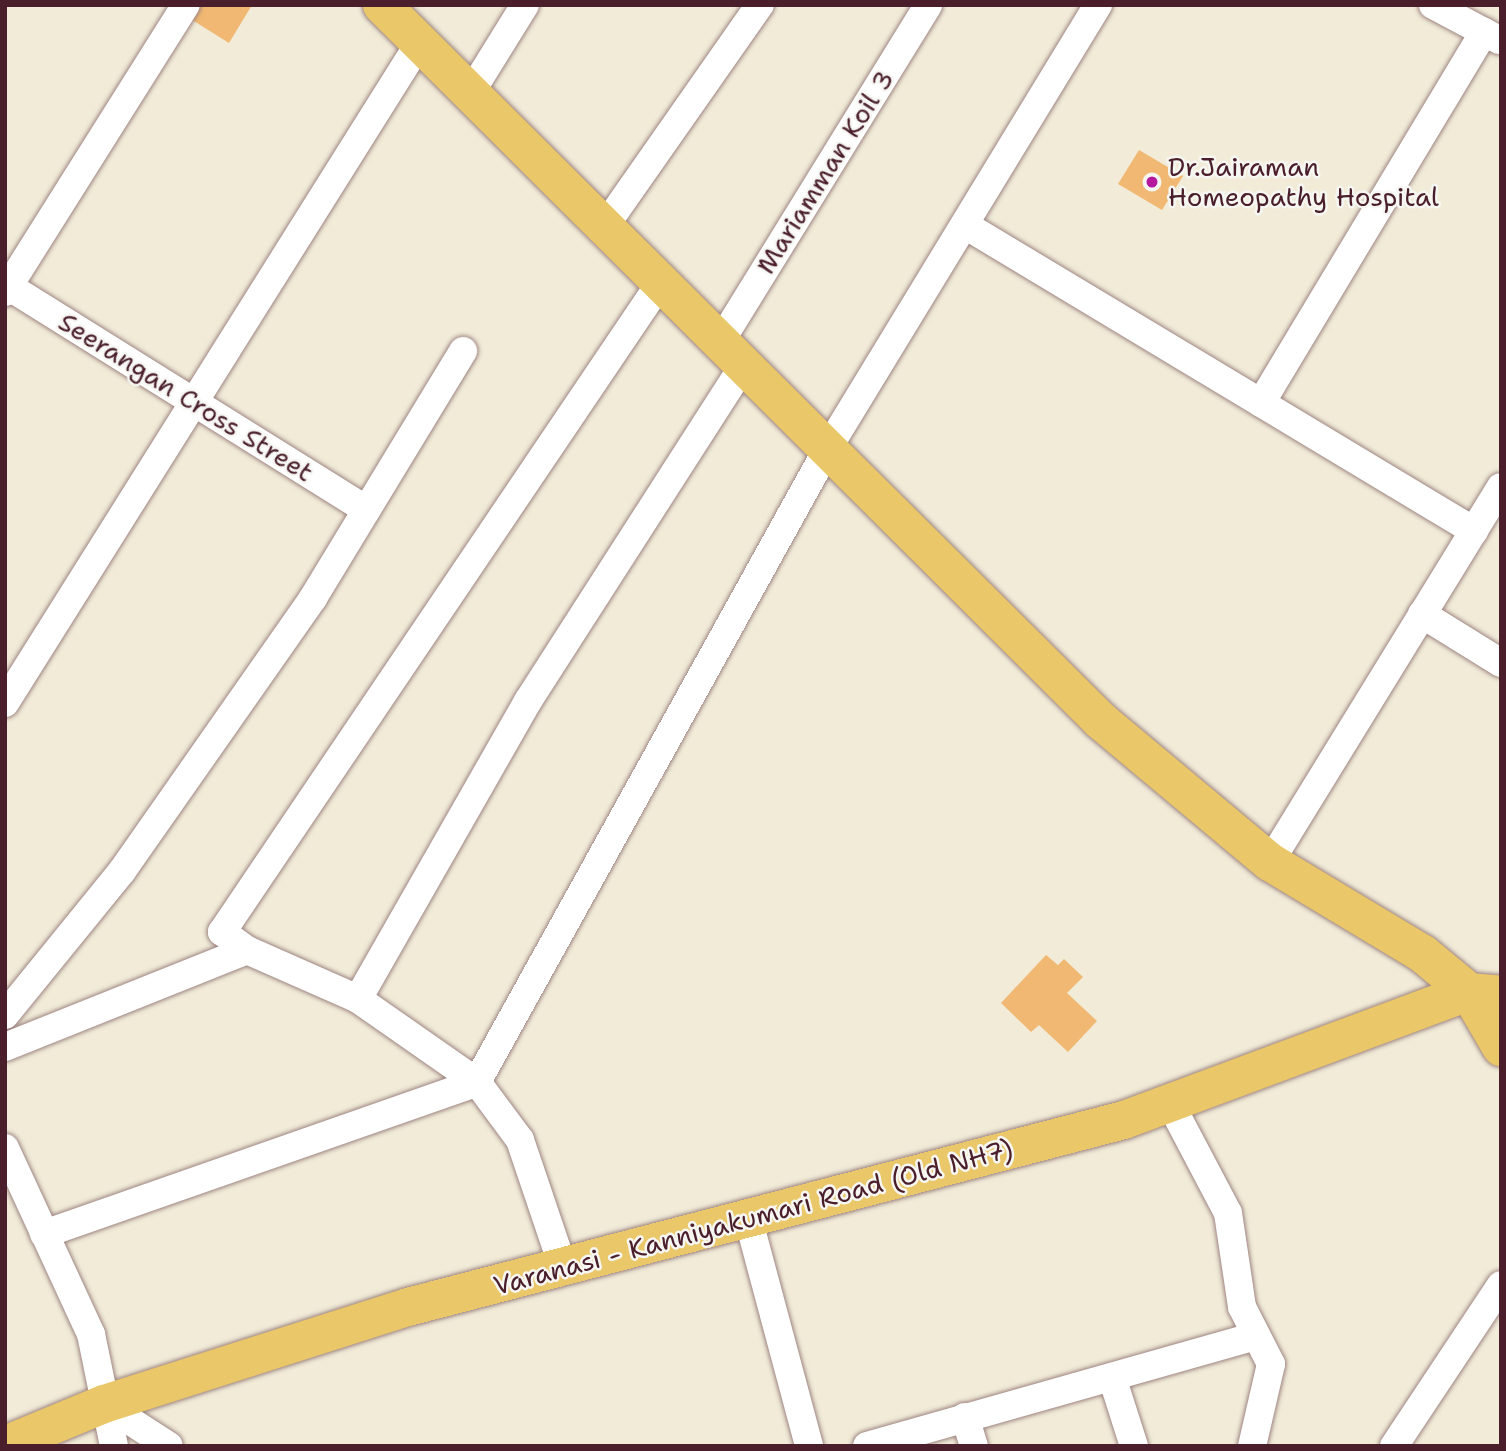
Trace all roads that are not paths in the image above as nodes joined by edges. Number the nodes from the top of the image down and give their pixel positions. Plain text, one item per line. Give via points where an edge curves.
1 (186, 5) edge
2 (382, 5) edge
3 (525, 5) edge
4 (760, 5) edge
5 (928, 5) edge
6 (1098, 5) edge
7 (1433, 5) edge
8 (1492, 36) edge
9 (420, 42) junction
10 (471, 92) junction
11 (965, 225) junction
12 (605, 226) junction
13 (661, 282) junction
14 (6, 287) edge
15 (463, 351) dead end
16 (733, 352) junction
17 (194, 402) junction
18 (1261, 403) junction
19 (828, 448) junction
20 (1501, 487) edge
21 (366, 510) junction
22 (1474, 531) junction
23 (1422, 614) junction
24 (1501, 663) edge
25 (5, 703) edge
26 (1270, 862) junction
27 (247, 950) junction
28 (1485, 994) edge
29 (358, 999) junction
30 (5, 1015) edge
31 (5, 1047) edge
32 (1501, 1047) edge
33 (477, 1082) junction
34 (1170, 1103) junction
35 (7, 1153) edge
36 (748, 1218) junction
37 (44, 1234) junction
38 (563, 1267) junction
39 (1501, 1285) edge
40 (1256, 1336) junction
41 (1112, 1377) junction
42 (104, 1404) junction
43 (965, 1417) junction
44 (5, 1445) edge
45 (114, 1446) edge
46 (169, 1446) edge
47 (809, 1446) edge
48 (867, 1446) edge
49 (974, 1446) edge
50 (1133, 1446) edge
51 (1252, 1446) edge
52 (1394, 1446) edge

1 - 14 street
2 - 9 main road
3 - 10 street
4 - 12 street
5 - 16 street, Mariamman Koil 3
6 - 11 street
7 - 8 street
8 - 18 street
9 - 10 main road
9 - 17 street
10 - 12 main road
11 - 18 street
11 - 19 street
12 - 13 main road
13 - 16 main road
13 - 27 street via 222,932
14 - 17 street, Seerangan Cross Street
15 - 21 street
16 - 19 main road
16 - 29 street, Mariamman Koil 3
17 - 21 street, Seerangan Cross Street
17 - 25 street
18 - 22 street
19 - 26 main road via 1100,720
19 - 33 street
20 - 22 street
21 - 30 street via 313,598 122,871
22 - 23 street
23 - 24 street
23 - 26 street
26 - 28 main road
27 - 29 street
27 - 31 street
28 - 32 main road
28 - 34 main road, Varanasi - Kanniyakumari Road (Old NH7)
29 - 33 street
33 - 37 street
33 - 38 street via 520,1140
34 - 36 main road, Varanasi - Kanniyakumari Road (Old NH7)
34 - 40 street via 1228,1213 1242,1307
35 - 37 street
36 - 38 main road, Varanasi - Kanniyakumari Road (Old NH7)
36 - 47 street
37 - 42 street via 91,1334
38 - 42 main road, Varanasi - Kanniyakumari Road (Old NH7) via 408,1307
39 - 52 street
40 - 41 street
40 - 51 street via 1271,1364
41 - 43 street
41 - 50 street
42 - 44 main road, Varanasi - Kanniyakumari Road (Old NH7)
42 - 45 street
42 - 46 street
43 - 48 street
43 - 49 street

